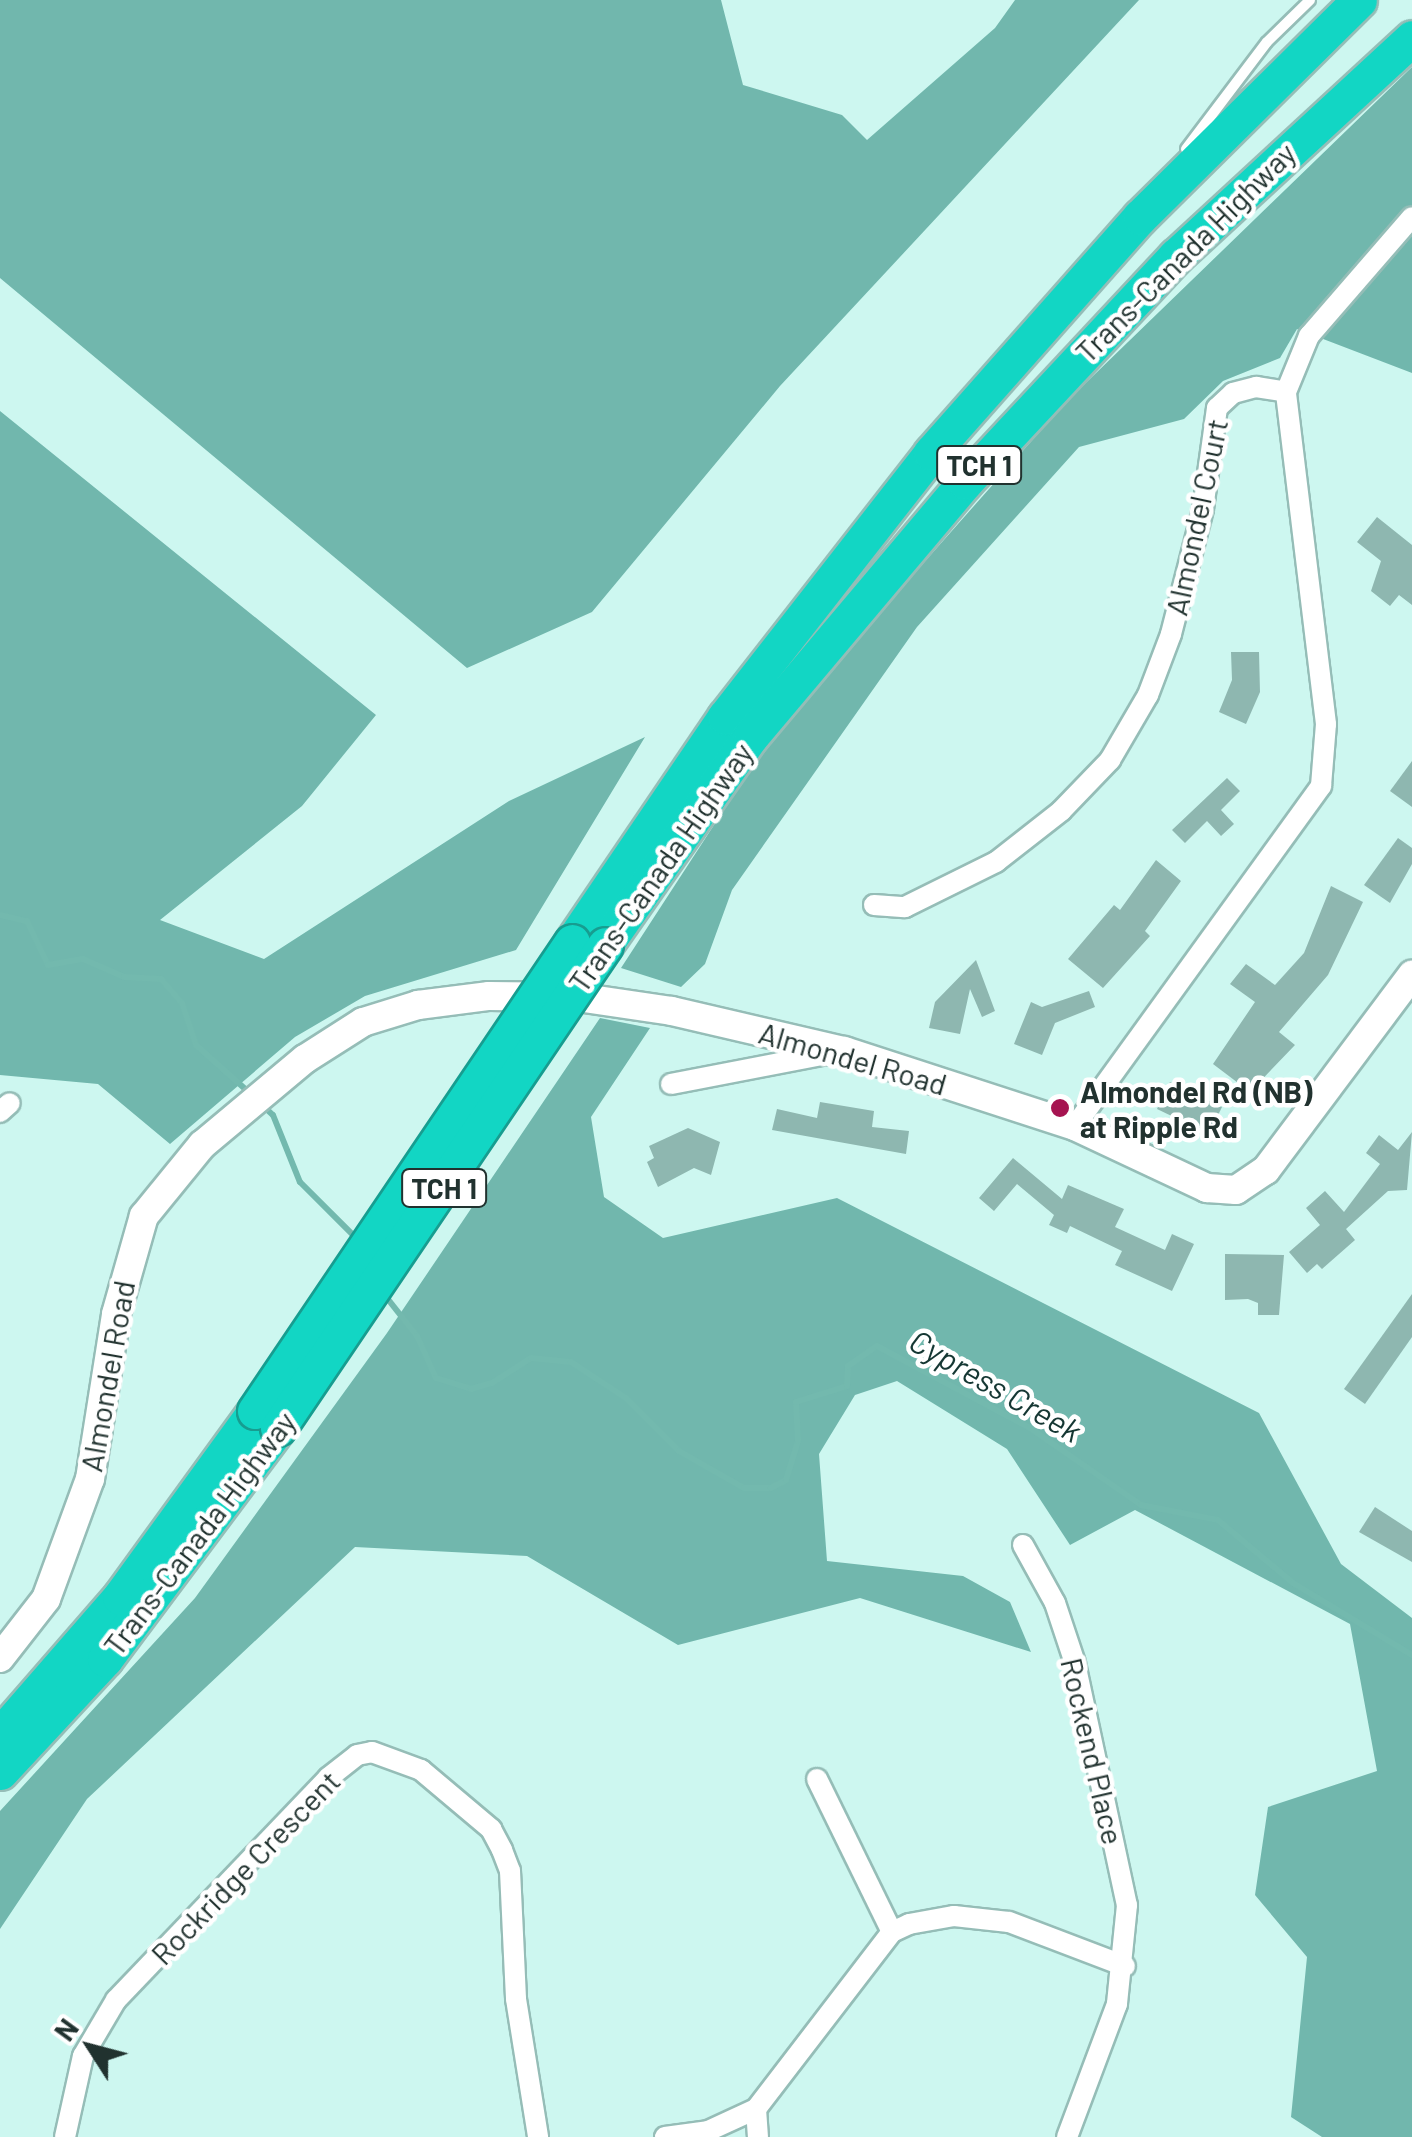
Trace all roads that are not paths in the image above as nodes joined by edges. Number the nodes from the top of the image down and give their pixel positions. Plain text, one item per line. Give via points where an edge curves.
1 (1310, 0) edge
2 (1358, 0) edge
3 (1412, 38) edge
4 (1412, 217) edge
5 (1092, 270) junction
6 (1286, 392) junction
7 (874, 906) dead end
8 (588, 943) junction
9 (1412, 975) edge
10 (844, 1051) junction
11 (670, 1084) dead end
12 (1075, 1126) junction
13 (266, 1420) junction
14 (1023, 1545) dead end
15 (0, 1658) edge
16 (0, 1735) edge
17 (0, 1772) edge
18 (816, 1779) dead end
19 (892, 1932) junction
20 (1124, 1966) junction
21 (756, 2109) junction
22 (64, 2137) edge
23 (538, 2137) edge
24 (665, 2137) edge
25 (758, 2137) edge
26 (1067, 2137) edge

1 - 5 lane via 1267,42
2 - 5 highway, Trans-Canada Highway / TCH 1
3 - 8 highway, Trans-Canada Highway / TCH 1 via 1176,256 964,482
4 - 6 street via 1308,336
5 - 8 highway, Trans-Canada Highway / TCH 1 via 824,585 676,786
6 - 7 street, Almondel Court via 1256,387 1233,393 1217,408 1203,509 1170,634 1148,695 1110,760 1061,811 996,862 905,907
6 - 12 street via 1326,724 1321,786
8 - 13 highway, Trans-Canada Highway / TCH 1, bridge
9 - 12 street, Almondel Road via 1266,1170 1236,1190 1207,1188
10 - 11 street
10 - 12 street, Almondel Road
10 - 15 street, Almondel Road via 578,996 453,999 363,1022 305,1058 202,1145 160,1192 128,1258 90,1479 46,1599
13 - 16 highway, Trans-Canada Highway / TCH 1
13 - 17 highway, Trans-Canada Highway / TCH 1 via 130,1629
14 - 20 street, Rockend Place via 1055,1604 1075,1663 1123,1880
18 - 19 street
19 - 20 street via 928,1918 978,1917 1009,1922
19 - 21 street
20 - 26 street, Rockend Place
21 - 24 street via 708,2130
21 - 25 street
22 - 23 street, Rockridge Crescent via 83,2056 116,2000 328,1778 372,1752 406,1759 421,1770 491,1830 502,1850 510,1870 516,1999

